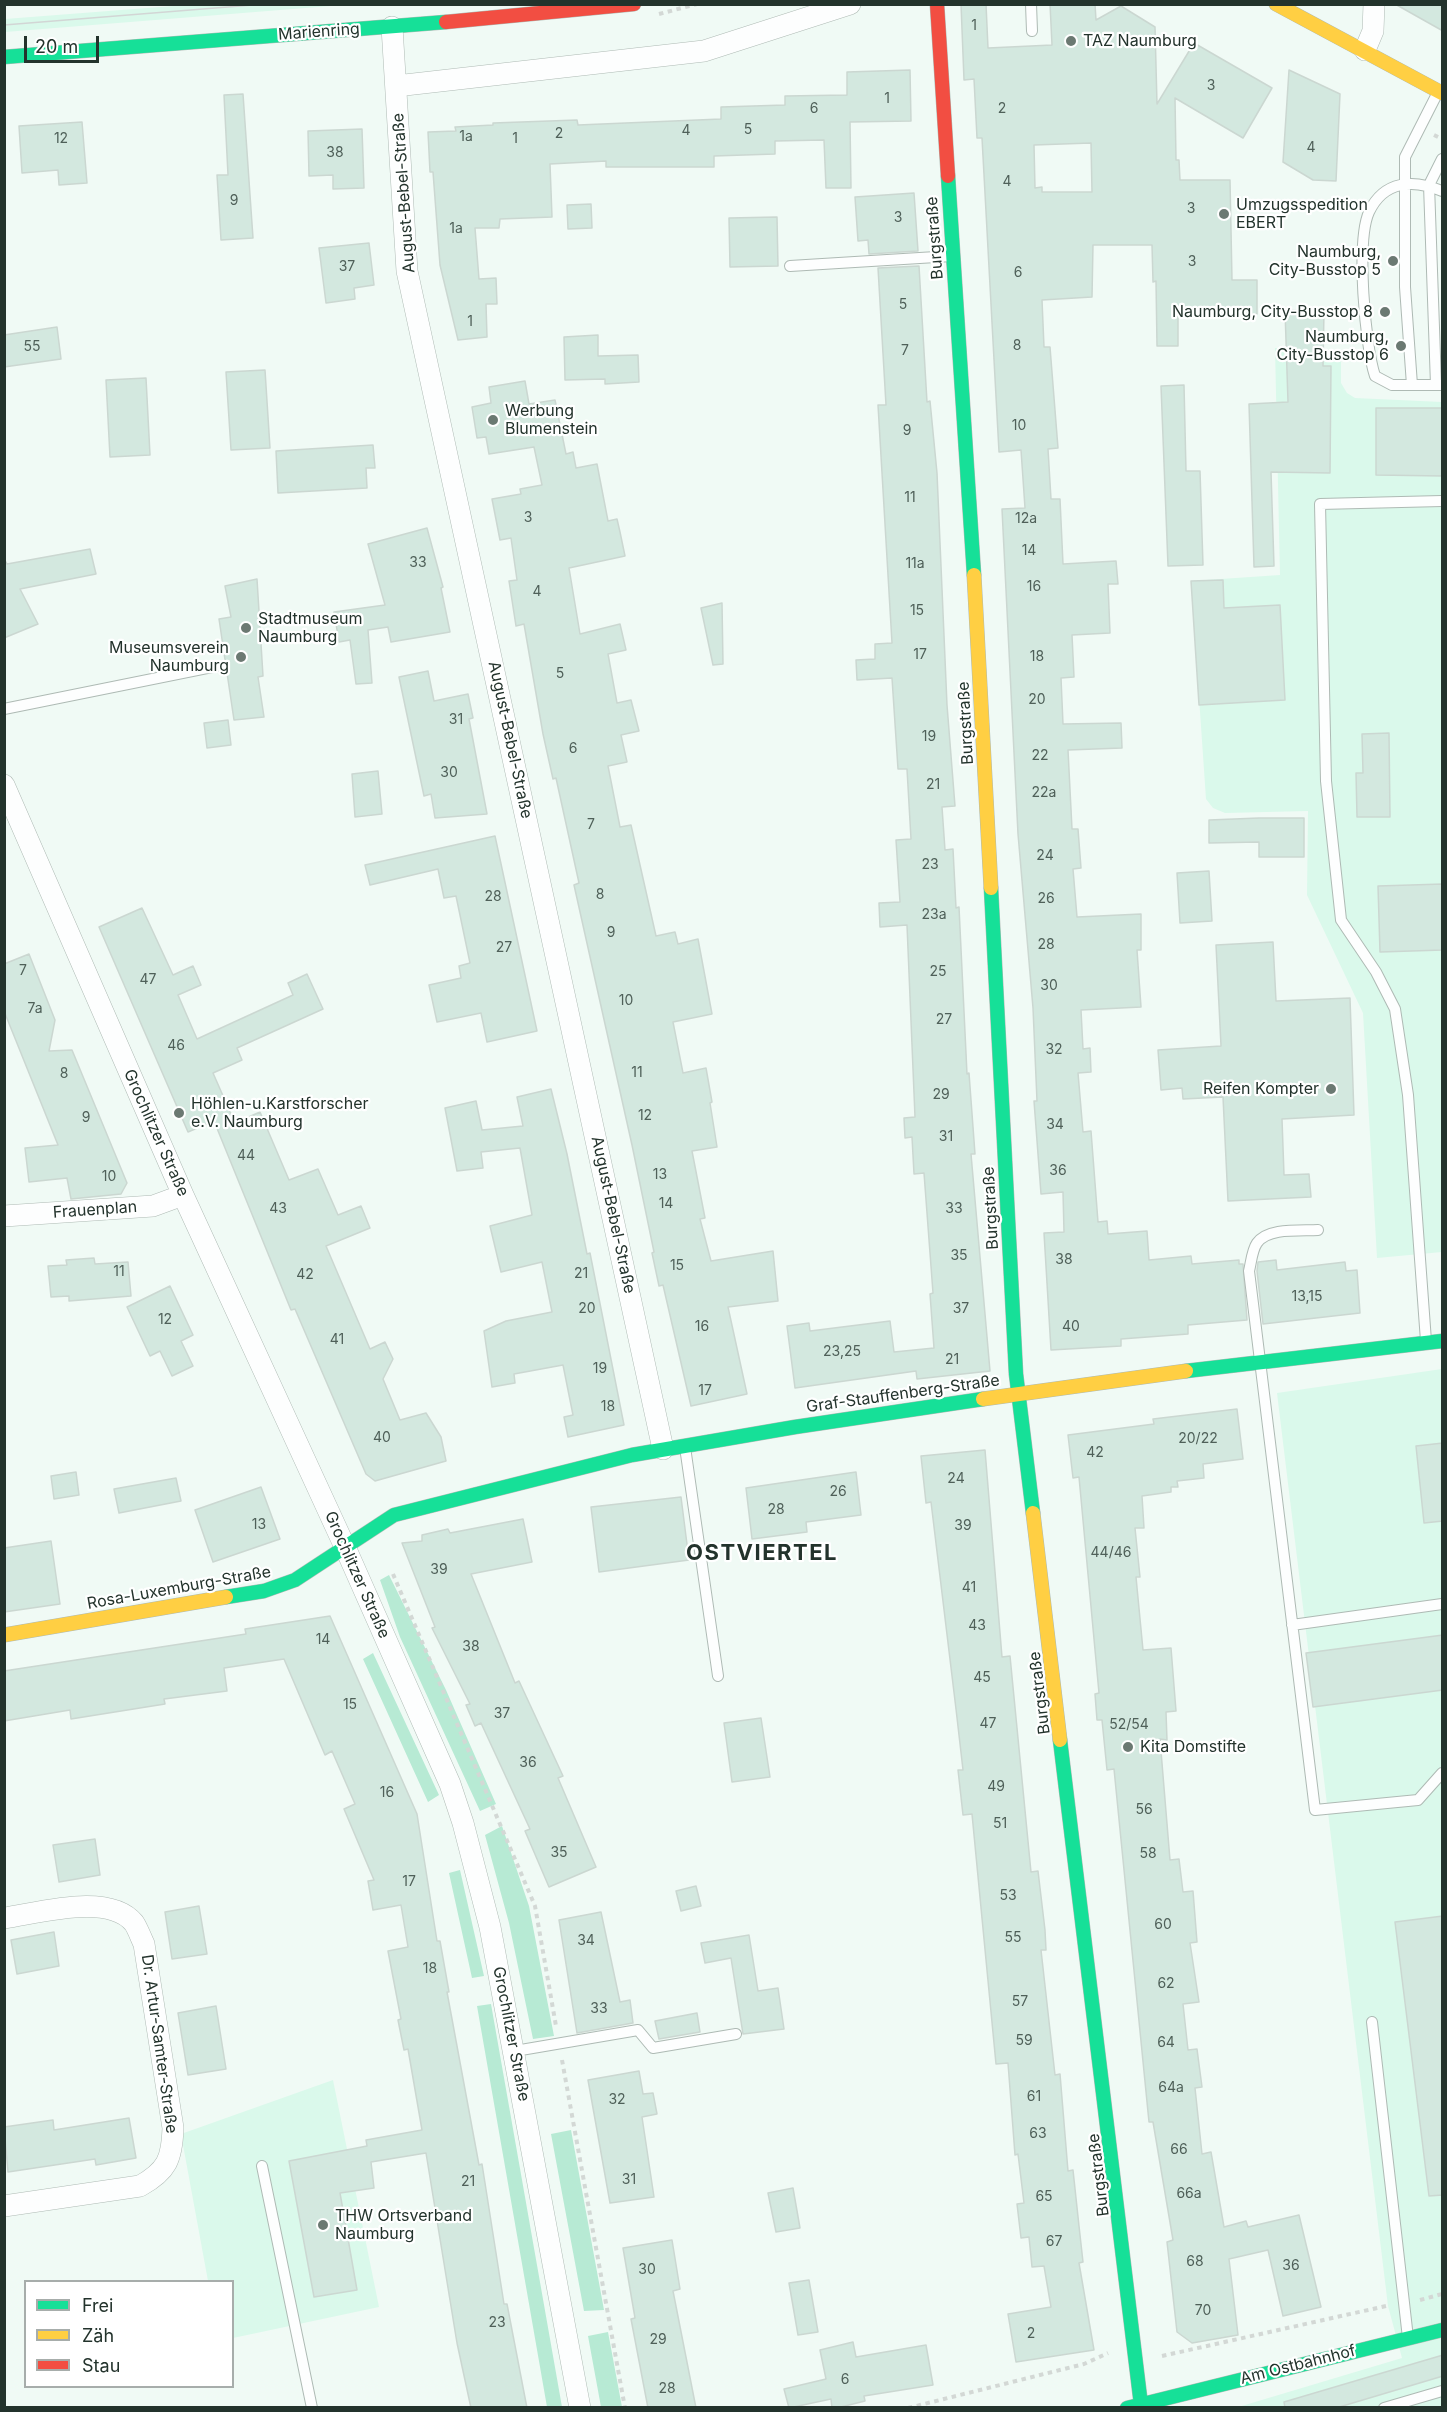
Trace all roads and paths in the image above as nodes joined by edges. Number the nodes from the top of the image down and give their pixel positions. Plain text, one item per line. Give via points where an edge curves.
1 (634, 4) edge
2 (850, 4) edge
3 (937, 4) edge
4 (1031, 4) edge
5 (1276, 4) edge
6 (1374, 4) edge
7 (392, 27) junction
8 (1032, 31) dead end
9 (1365, 50) junction
10 (4, 57) edge
11 (396, 86) junction
12 (1441, 92) edge
13 (1443, 159) edge
14 (1404, 183) junction
15 (1429, 185) junction
16 (1443, 191) edge
17 (952, 256) junction
18 (790, 266) dead end
19 (1412, 385) junction
20 (1439, 385) edge
21 (1443, 501) edge
22 (217, 666) dead end
23 (4, 709) edge
24 (4, 785) edge
25 (183, 1195) junction
26 (4, 1216) edge
27 (1318, 1230) dead end
28 (1443, 1341) edge
29 (1426, 1343) junction
30 (1261, 1361) junction
31 (1019, 1394) junction
32 (685, 1444) junction
33 (663, 1449) junction
34 (377, 1524) joint
35 (345, 1547) junction
36 (393, 1574) dead end
37 (1443, 1604) edge
38 (1292, 1625) junction
39 (4, 1635) edge
40 (718, 1676) dead end
41 (1443, 1773) edge
42 (4, 1918) edge
43 (1372, 2022) dead end
44 (736, 2034) dead end
45 (559, 2043) junction
46 (515, 2051) junction
47 (262, 2166) dead end
48 (4, 2206) edge
49 (1443, 2294) edge
50 (1404, 2304) junction
51 (1443, 2330) edge
52 (1409, 2339) junction
53 (1138, 2361) junction
54 (1443, 2391) edge
55 (1143, 2405) edge
56 (312, 2408) edge
57 (580, 2408) edge
58 (625, 2408) edge
59 (908, 2408) edge
60 (1384, 2408) edge

1 - 7 street, Marienring
2 - 11 street via 704,51
3 - 17 street, Burgstraße
4 - 8 lane
5 - 9 street
6 - 9 street via 1373,31
7 - 10 street, Marienring
7 - 11 street, August-Bebel-Straße
9 - 12 street
11 - 33 street, August-Bebel-Straße via 407,271
12 - 14 lane via 1405,157
13 - 15 lane
14 - 15 lane
14 - 19 lane via 1405,287
14 - 19 lane via 1392,187 1368,213 1364,290 1376,376 1392,385
15 - 16 lane
15 - 20 lane
17 - 18 lane
17 - 31 street, Burgstraße via 977,625
19 - 20 lane
21 - 29 lane via 1320,504 1326,781 1341,920 1395,1009 1408,1095
22 - 23 lane
24 - 25 street, Grochlitzer Straße
25 - 26 street, Frauenplan via 153,1206
25 - 35 street, Grochlitzer Straße
27 - 30 lane via 1280,1232 1257,1243 1249,1271
28 - 29 street, Graf-Stauffenberg-Straße
29 - 30 street, Graf-Stauffenberg-Straße
30 - 31 street, Graf-Stauffenberg-Straße
30 - 38 lane
31 - 32 street, Graf-Stauffenberg-Straße
31 - 53 street, Burgstraße
32 - 33 street, Graf-Stauffenberg-Straße
32 - 40 lane
33 - 34 street, Graf-Stauffenberg-Straße via 407,1510
34 - 35 street, Rosa-Luxemburg-Straße
35 - 39 street, Rosa-Luxemburg-Straße via 296,1580 264,1591
35 - 46 street, Grochlitzer Straße via 450,1784 490,1927
36 - 45 path via 535,1906
37 - 38 lane
38 - 41 lane via 1316,1810 1418,1800
42 - 48 street, Dr. Artur-Samter-Straße via 98,1905 117,1910 134,1923 144,1944 173,2128 172,2151 160,2175 140,2186
43 - 50 lane
44 - 45 lane via 653,2048 638,2030
45 - 46 lane
45 - 58 path
46 - 57 street, Grochlitzer Straße
47 - 56 lane
49 - 50 path
50 - 52 lane
50 - 53 path
51 - 52 street, Am Ostbahnhof
52 - 55 street, Am Ostbahnhof
53 - 55 street, Burgstraße
53 - 59 path via 1106,2352 1084,2364
54 - 60 lane

